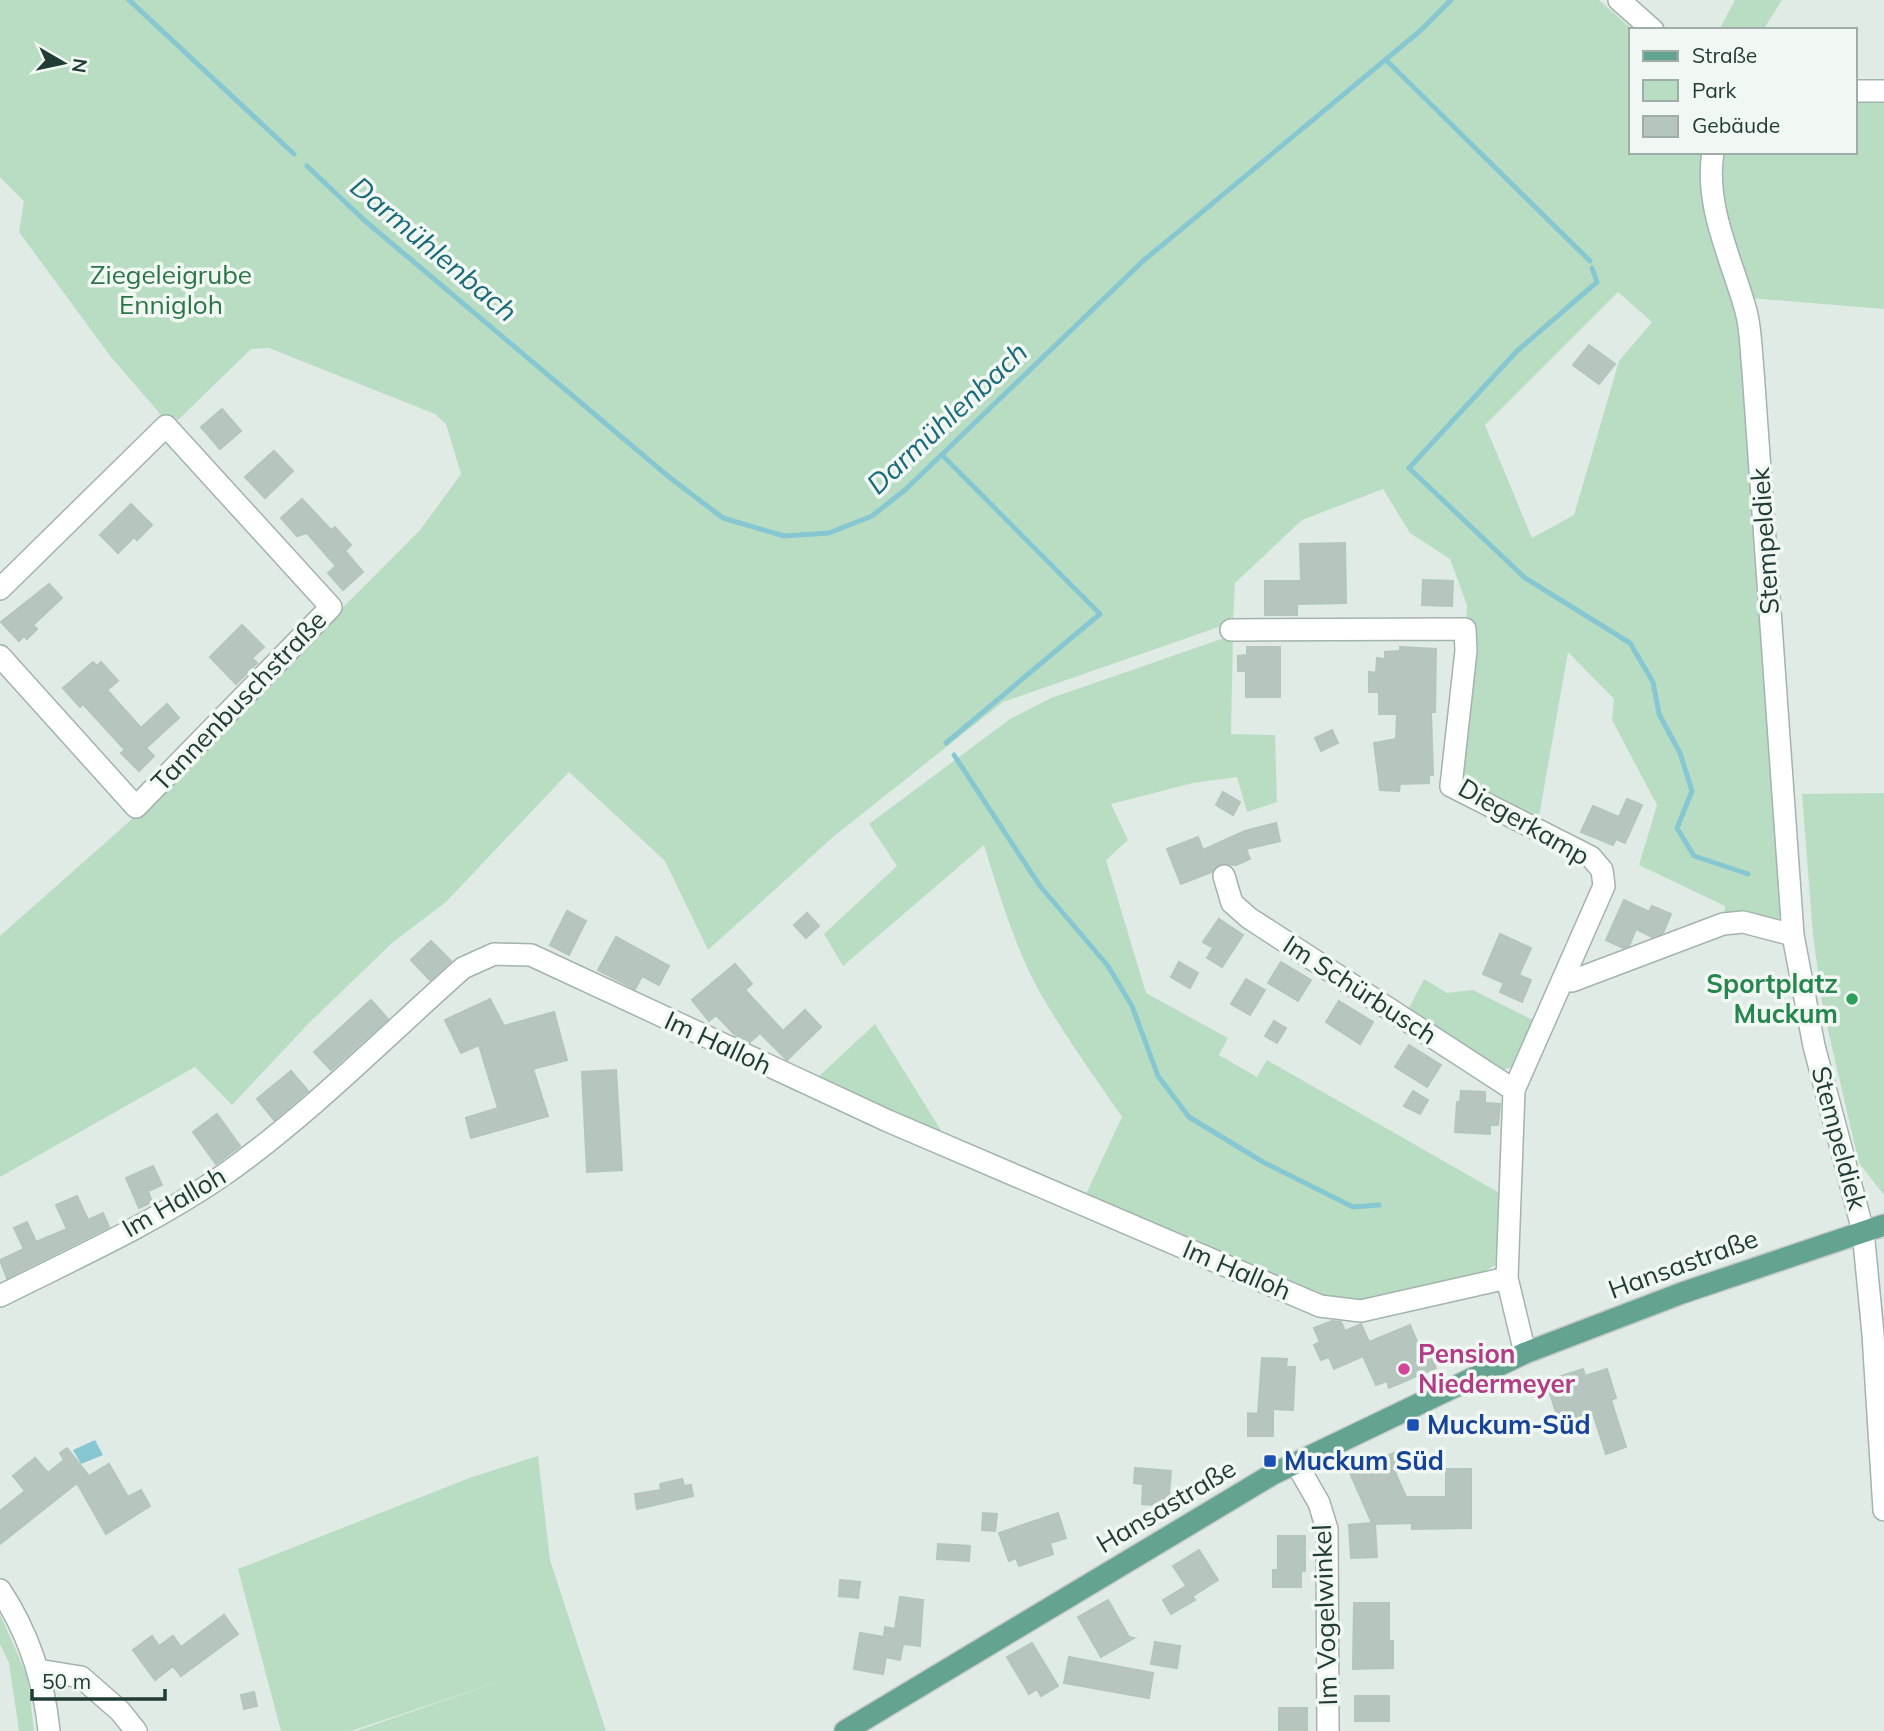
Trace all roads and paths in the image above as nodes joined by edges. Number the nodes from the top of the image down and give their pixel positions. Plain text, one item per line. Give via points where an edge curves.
1 (1619, 0) edge
2 (1651, 28) edge
3 (1856, 91) edge
4 (1884, 91) edge
5 (1713, 154) edge
6 (0, 589) edge
7 (1231, 629) dead end
8 (0, 656) edge
9 (1223, 876) dead end
10 (1793, 934) junction
11 (1563, 979) junction
12 (1514, 1090) junction
13 (1884, 1224) edge
14 (1863, 1231) junction
15 (1507, 1278) junction
16 (0, 1296) edge
17 (1525, 1353) junction
18 (1296, 1463) junction
19 (1884, 1510) edge
20 (0, 1590) edge
21 (37, 1670) junction
22 (49, 1731) edge
23 (136, 1731) edge
24 (845, 1731) edge
25 (1328, 1731) edge

1 - 2 street
3 - 4 street
5 - 10 street, Stempeldiek via 1710,171 1716,212 1747,314 1754,370
6 - 8 street, Tannenbuschstraße via 166,426 331,607 136,807
7 - 11 street, Diegerkamp via 1465,629 1451,786 1591,857 1602,870 1604,886
9 - 12 street, Im Schürbusch via 1232,903 1249,918
10 - 11 street via 1743,922 1723,924 1572,981
10 - 14 street, Stempeldiek via 1814,1046
11 - 12 street, Diegerkamp
12 - 15 street, Diegerkamp
13 - 14 main road, Hansastraße
14 - 17 main road, Hansastraße
14 - 19 street, Stempeldiek
15 - 16 street, Im Halloh via 1361,1311 1320,1306 888,1121 531,955 494,954 463,968 223,1175 150,1219
15 - 17 street, Diegerkamp
17 - 18 main road, Hansastraße
18 - 24 main road, Hansastraße
18 - 25 street, Im Vogelwinkel via 1319,1503 1327,1529
20 - 21 street via 18,1617
21 - 22 street
21 - 23 street via 81,1677

